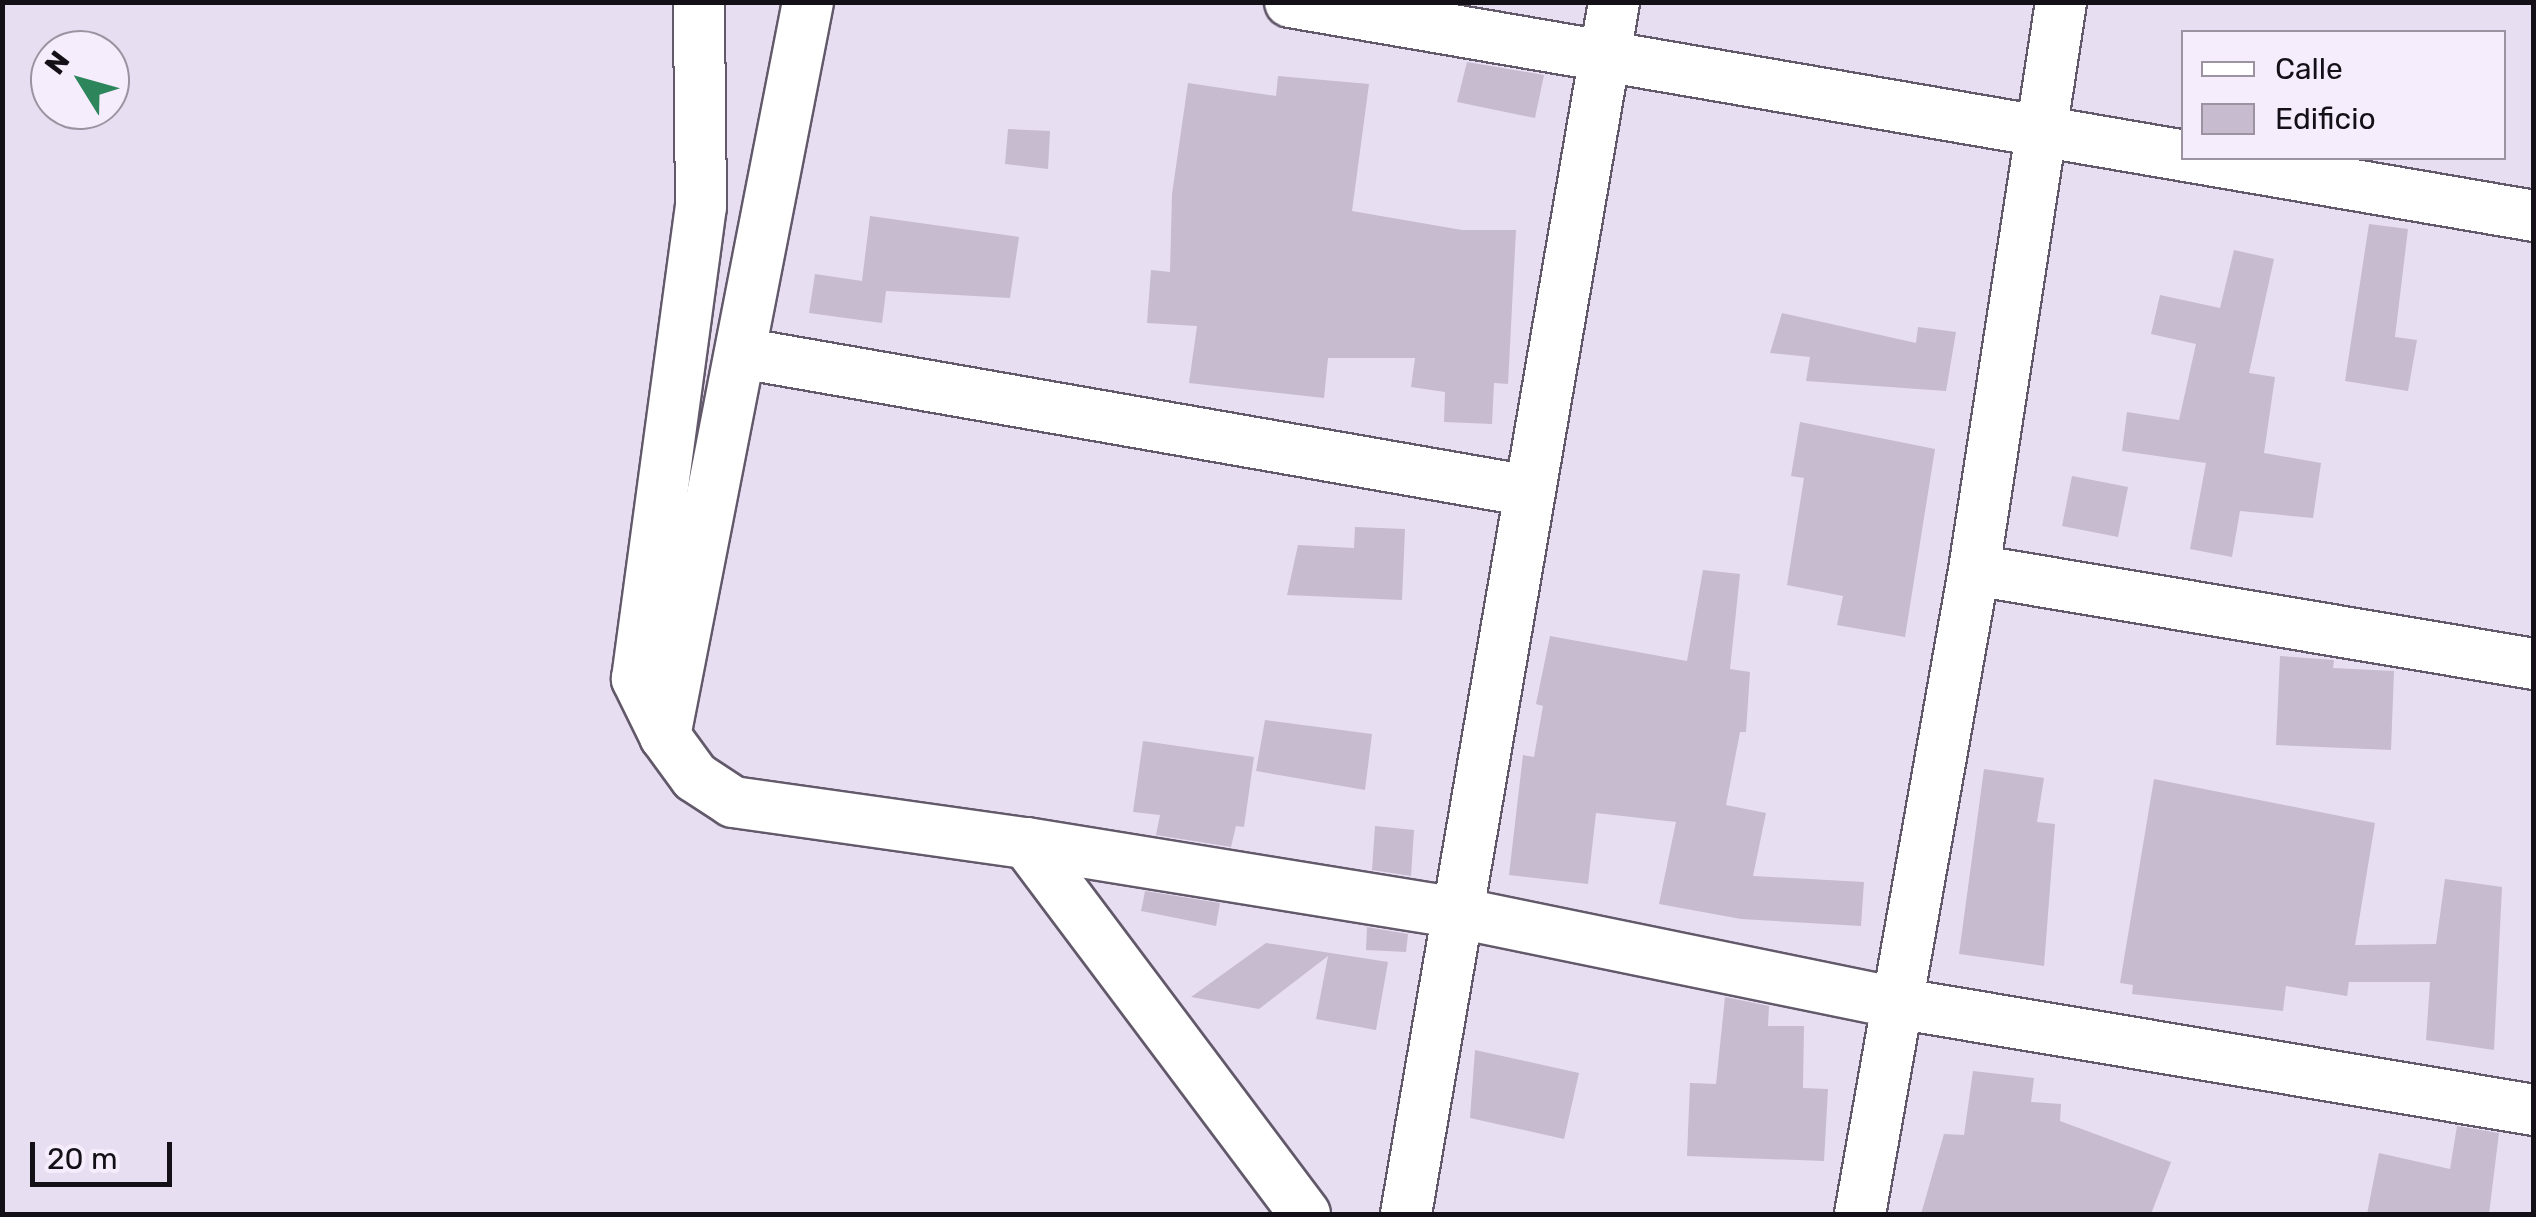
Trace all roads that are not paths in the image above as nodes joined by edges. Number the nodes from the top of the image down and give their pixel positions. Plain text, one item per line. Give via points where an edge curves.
1 (699, 2) edge
2 (808, 2) edge
3 (1290, 2) edge
4 (1614, 2) edge
5 (2061, 2) edge
6 (1605, 56) junction
7 (2038, 136) junction
8 (2181, 159) edge
9 (2187, 160) edge
10 (2534, 216) edge
11 (741, 353) junction
12 (1528, 491) junction
13 (1974, 570) junction
14 (2534, 664) edge
15 (664, 736) junction
16 (1026, 842) junction
17 (1454, 912) junction
18 (1896, 1003) junction
19 (2534, 1110) edge
20 (1304, 1214) edge
21 (1406, 1214) edge
22 (1860, 1214) edge

1 - 15 street via 701,207 638,679
2 - 11 street
3 - 6 street
4 - 6 street
5 - 7 street
6 - 7 street
6 - 12 street
7 - 8 street
7 - 13 street
9 - 10 street
11 - 12 street
11 - 15 street
12 - 17 street
13 - 14 street
13 - 18 street
15 - 16 street via 695,777 733,802
16 - 17 street
16 - 20 street
17 - 18 street
17 - 21 street
18 - 19 street
18 - 22 street

